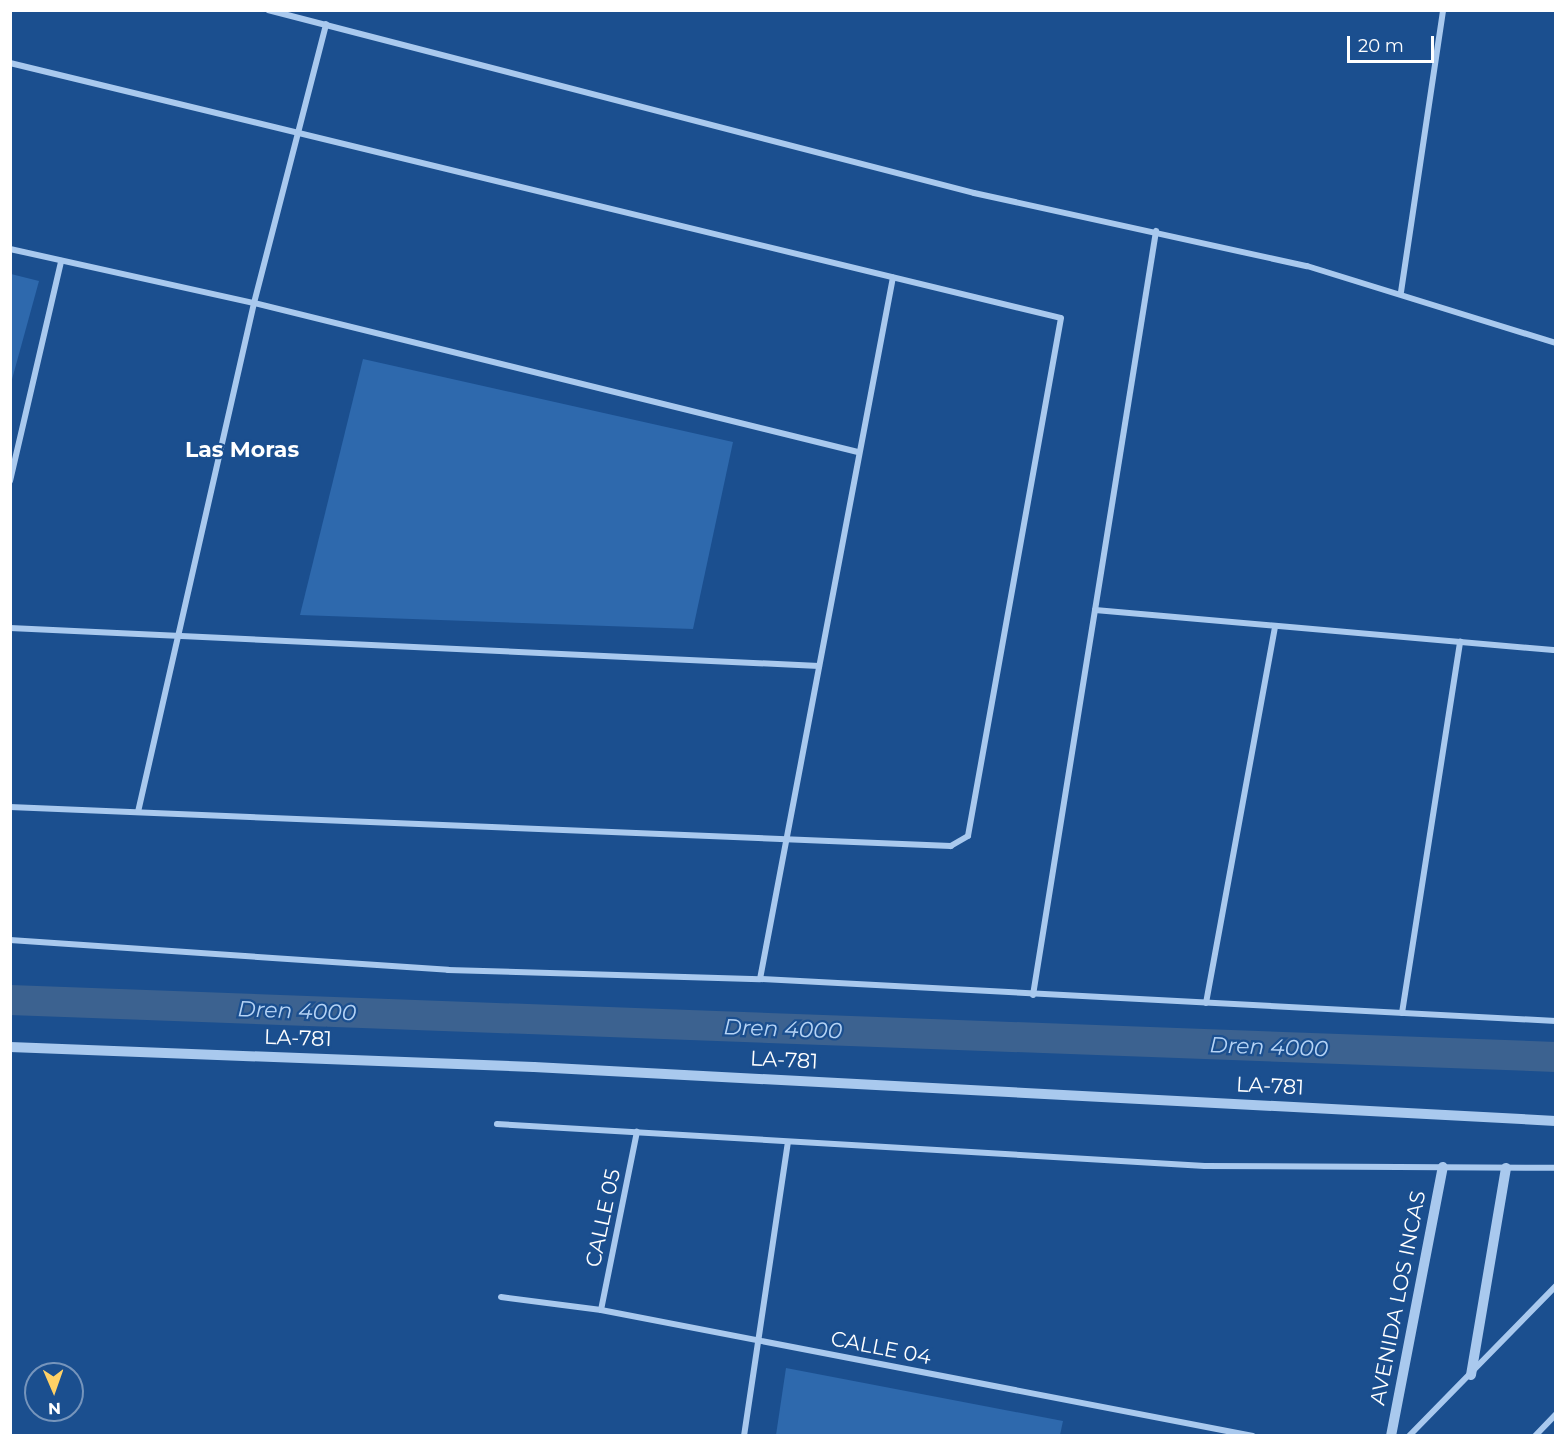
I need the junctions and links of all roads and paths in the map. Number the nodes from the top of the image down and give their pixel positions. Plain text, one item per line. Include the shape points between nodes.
1 (268, 10) edge
2 (1443, 10) edge
3 (326, 24) junction
4 (10, 63) edge
5 (295, 130) junction
6 (1156, 231) junction
7 (10, 249) edge
8 (61, 261) junction
9 (893, 277) junction
10 (1401, 292) junction
11 (254, 303) junction
12 (1556, 343) edge
13 (858, 452) junction
14 (10, 481) edge
15 (1095, 610) junction
16 (1275, 626) junction
17 (10, 628) edge
18 (180, 636) junction
19 (1460, 642) junction
20 (1556, 650) edge
21 (819, 666) junction
22 (10, 807) edge
23 (138, 812) junction
24 (785, 837) junction
25 (10, 940) edge
26 (760, 979) junction
27 (1033, 995) junction
28 (1206, 1003) junction
29 (1402, 1013) junction
30 (1556, 1021) edge
31 (10, 1047) edge
32 (1556, 1121) edge
33 (497, 1124) dead end
34 (637, 1132) junction
35 (788, 1142) junction
36 (1443, 1167) junction
37 (1506, 1168) junction
38 (1556, 1168) edge
39 (1556, 1286) edge
40 (501, 1297) dead end
41 (601, 1310) junction
42 (759, 1341) junction
43 (1471, 1375) junction
44 (1556, 1414) edge
45 (744, 1436) edge
46 (1253, 1436) edge
47 (1391, 1436) edge
48 (1409, 1436) edge
49 (1535, 1436) edge

1 - 3 street
2 - 10 street
3 - 5 street
3 - 6 street via 974,193
4 - 5 street
5 - 9 street
5 - 11 street
6 - 10 street
6 - 15 street
7 - 8 street
8 - 11 street
8 - 14 street
9 - 13 street
9 - 24 street via 1062,318 968,836 951,846
10 - 12 street
11 - 13 street
11 - 18 street
13 - 21 street
15 - 16 street
15 - 27 street
16 - 19 street
16 - 28 street
17 - 18 street
18 - 21 street
18 - 23 street
19 - 20 street
19 - 29 street
21 - 24 street
22 - 23 street
23 - 24 street
24 - 26 street
25 - 26 street via 448,970
26 - 27 street
27 - 28 street
28 - 29 street
29 - 30 street
31 - 32 street, LA-781 / LA-781 via 534,1067
33 - 34 street
34 - 35 street
34 - 41 street, CALLE 05
35 - 36 street via 1205,1166
35 - 42 street
36 - 37 street
36 - 47 street, AVENIDA LOS INCAS
37 - 38 street
37 - 43 street
39 - 43 street
40 - 41 street, CALLE 04
41 - 42 street, CALLE 04
42 - 45 street
42 - 46 street, CALLE 04
43 - 48 street
44 - 49 street

